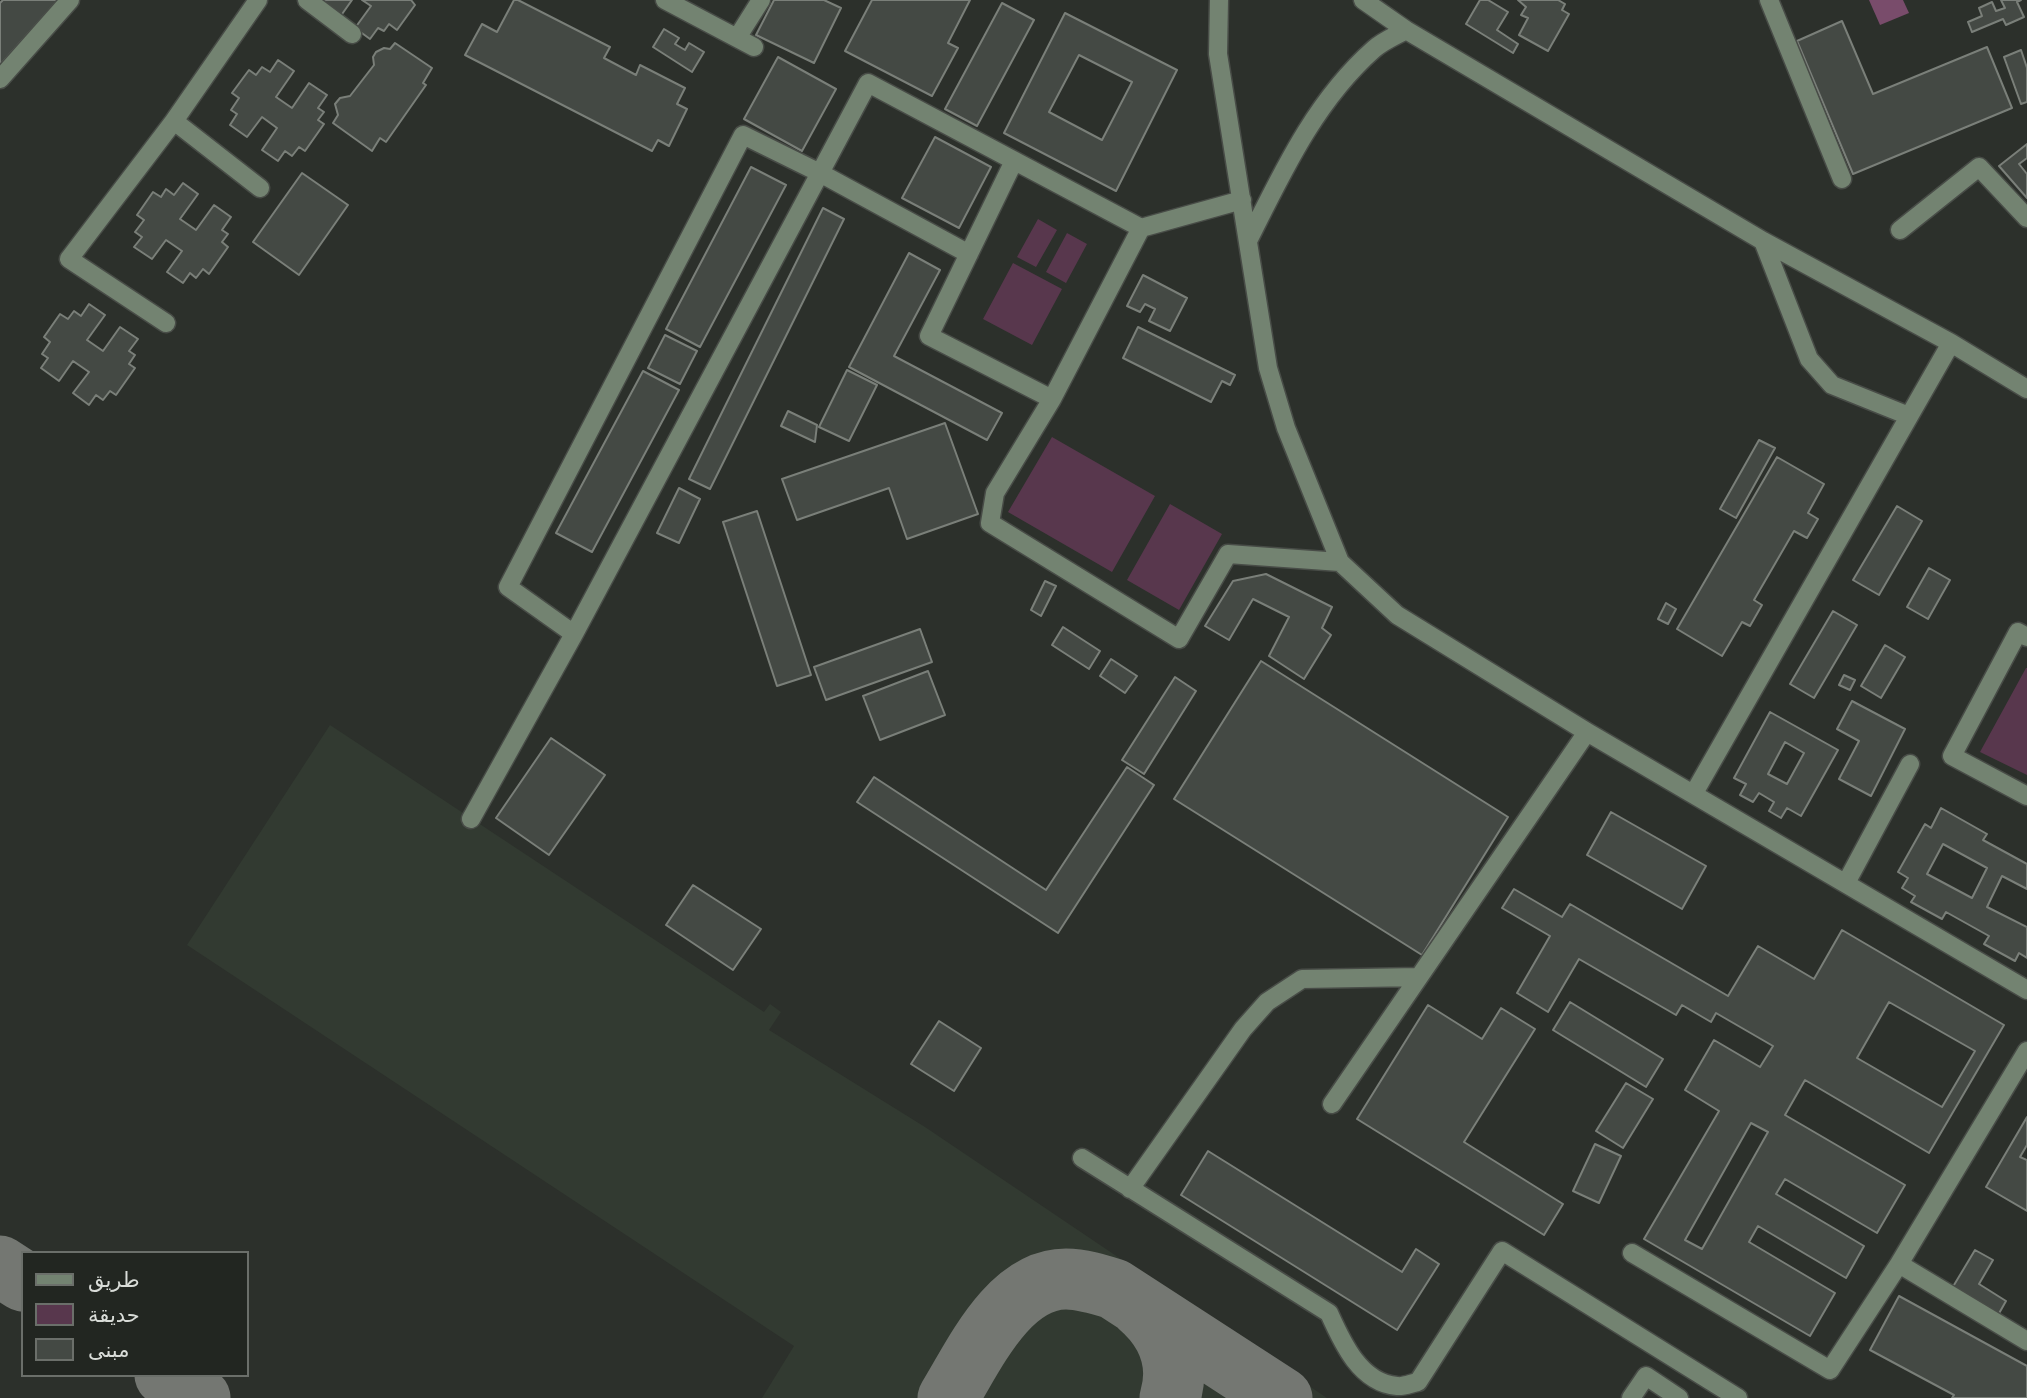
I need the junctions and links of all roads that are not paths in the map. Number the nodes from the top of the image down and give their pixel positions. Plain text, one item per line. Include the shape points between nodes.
1 (70, 0) edge
2 (258, 0) edge
3 (307, 0) edge
4 (665, 0) edge
5 (761, 0) edge
6 (1219, 0) edge
7 (1363, 0) edge
8 (1769, 0) edge
9 (1406, 30) junction
10 (352, 34) dead end
11 (737, 38) junction
12 (754, 47) dead end
13 (0, 79) edge
14 (174, 121) junction
15 (1014, 161) junction
16 (820, 173) junction
17 (1842, 179) dead end
18 (260, 188) dead end
19 (1242, 200) junction
20 (2027, 218) edge
21 (1142, 228) junction
22 (1899, 230) dead end
23 (1763, 241) junction
24 (1248, 242) junction
25 (968, 254) junction
26 (166, 323) dead end
27 (1951, 343) junction
28 (2027, 389) edge
29 (1052, 399) junction
30 (1909, 416) junction
31 (1340, 562) junction
32 (574, 634) junction
33 (2027, 637) edge
34 (1587, 732) junction
35 (1910, 764) dead end
36 (1694, 793) junction
37 (2027, 796) edge
38 (471, 819) dead end
39 (1846, 883) junction
40 (1419, 977) junction
41 (2027, 990) edge
42 (2027, 1051) edge
43 (1332, 1104) dead end
44 (1082, 1158) dead end
45 (1130, 1189) junction
46 (1632, 1253) dead end
47 (1899, 1264) junction
48 (2027, 1341) edge
49 (1631, 1398) edge
50 (1679, 1398) edge
51 (1738, 1398) edge

1 - 13 street
2 - 14 street
3 - 10 street
4 - 11 street
5 - 11 street
6 - 19 street via 1218,54
7 - 9 street
8 - 17 street
9 - 23 street
9 - 24 street via 1375,48 1336,88 1293,150
11 - 12 street
14 - 18 street
14 - 26 street via 69,259
15 - 16 street via 868,83
15 - 21 street
15 - 25 street
16 - 25 street
16 - 32 street
16 - 32 street via 743,135 508,587
19 - 21 street
19 - 24 street
20 - 22 street via 1979,167
21 - 29 street
23 - 27 street
23 - 30 street via 1808,359 1832,385
24 - 31 street via 1268,368 1286,428
25 - 29 street via 929,336
27 - 28 street
27 - 30 street
29 - 31 street via 995,493 990,523 1179,639 1228,554
30 - 36 street
31 - 34 street via 1397,615
32 - 38 street
33 - 37 street via 2018,632 1952,756
34 - 36 street
34 - 40 street
35 - 39 street
36 - 39 street
39 - 41 street
40 - 43 street
40 - 45 street via 1303,979 1267,1002
42 - 47 street
44 - 45 street
45 - 51 street via 1329,1313 1341,1340 1366,1375 1397,1386 1419,1382 1502,1251
46 - 47 street via 1830,1370
47 - 48 street
49 - 50 street via 1646,1376

